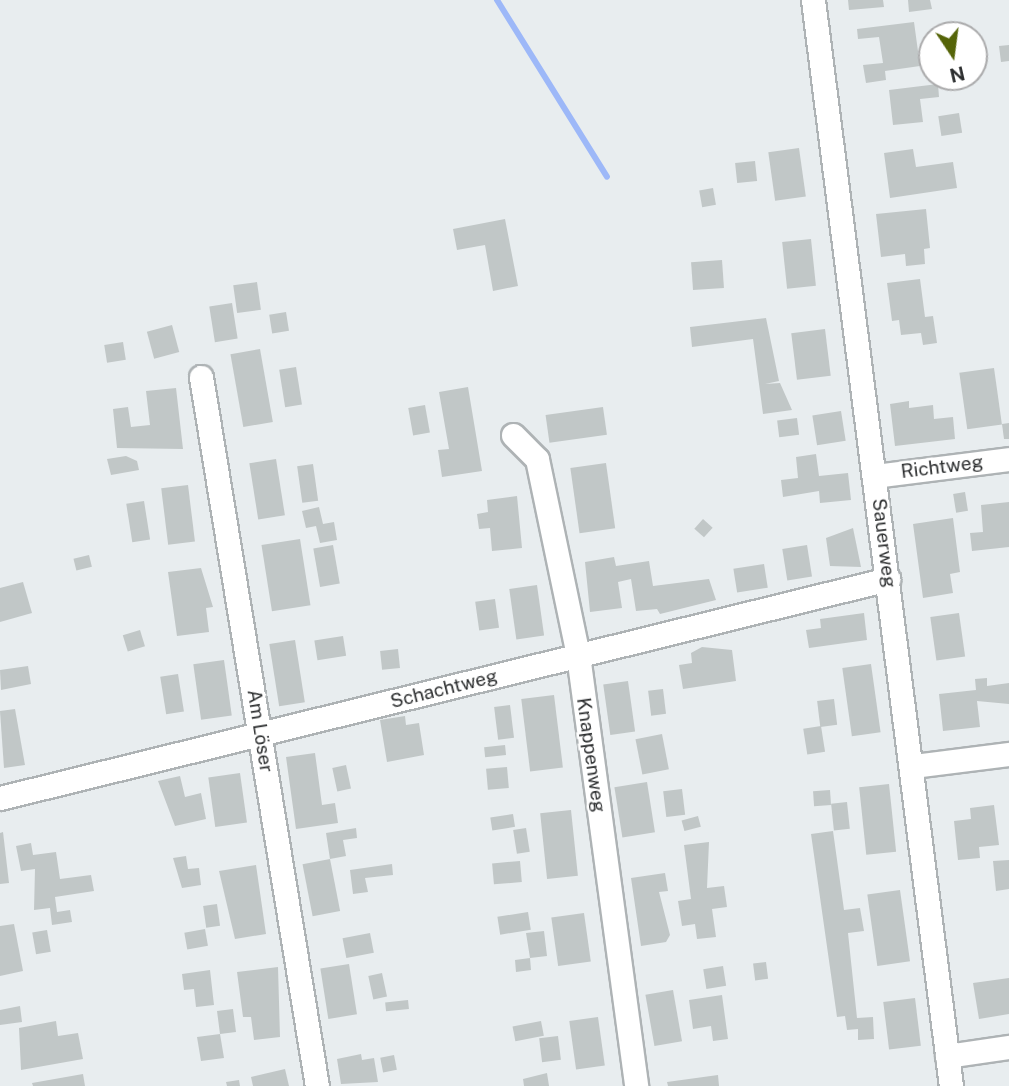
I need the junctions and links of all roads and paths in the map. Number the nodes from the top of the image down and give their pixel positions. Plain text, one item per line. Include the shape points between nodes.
1 (813, 0) edge
2 (201, 377) dead end
3 (513, 435) dead end
4 (1009, 458) edge
5 (875, 476) junction
6 (888, 579) junction
7 (578, 655) junction
8 (261, 736) junction
9 (1009, 754) edge
10 (914, 766) junction
11 (0, 798) edge
12 (1009, 1047) edge
13 (947, 1056) junction
14 (317, 1086) edge
15 (636, 1086) edge
16 (951, 1086) edge

1 - 5 street, Sauerweg
2 - 8 street, Am Löser
3 - 7 street, Knappenweg via 537,459
4 - 5 street, Richtweg
5 - 6 street, Sauerweg
6 - 7 street, Schachtweg
6 - 10 street, Sauerweg
7 - 8 street, Schachtweg
7 - 15 street, Knappenweg
8 - 11 street, Schachtweg
8 - 14 street, Am Löser
9 - 10 street
10 - 13 street, Sauerweg
12 - 13 street
13 - 16 street, Sauerweg

